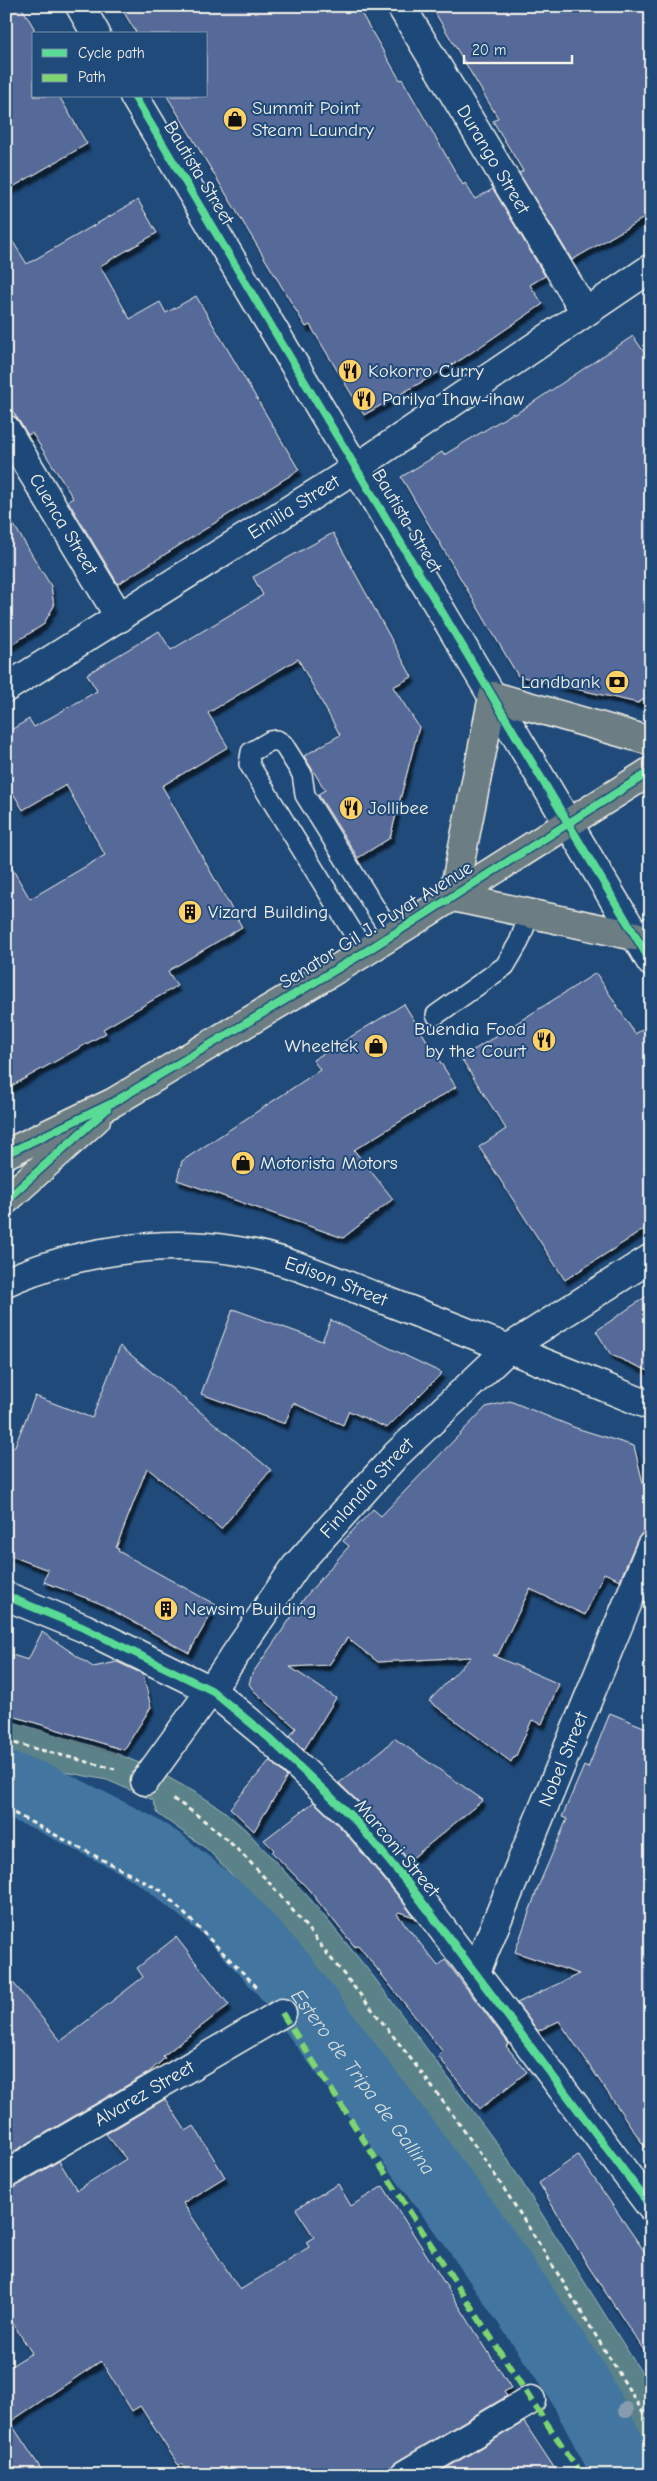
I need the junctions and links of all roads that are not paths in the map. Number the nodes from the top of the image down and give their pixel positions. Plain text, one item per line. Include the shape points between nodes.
1 (80, 6) edge
2 (401, 6) edge
3 (95, 32) edge
4 (135, 98) edge
5 (651, 268) edge
6 (585, 312) junction
7 (6, 429) edge
8 (356, 468) junction
9 (120, 618) junction
10 (6, 688) edge
11 (493, 696) junction
12 (651, 740) edge
13 (651, 771) edge
14 (569, 823) junction
15 (453, 898) junction
16 (529, 915) junction
17 (643, 931) edge
18 (392, 935) junction
19 (365, 952) junction
20 (651, 962) edge
21 (436, 1015) dead end
22 (114, 1102) junction
23 (6, 1154) edge
24 (6, 1200) edge
25 (651, 1258) edge
26 (6, 1282) edge
27 (509, 1348) junction
28 (651, 1406) edge
29 (651, 1546) edge
30 (6, 1596) edge
31 (211, 1690) junction
32 (145, 1780) dead end
33 (476, 1972) junction
34 (282, 2013) road end
35 (6, 2174) edge
36 (651, 2207) edge
37 (531, 2400) dead end
38 (404, 2475) edge

1 - 3 street
2 - 6 street, Durango Street
4 - 8 street, Bautista Street
5 - 6 street, Emilia Street
6 - 8 street, Emilia Street
7 - 9 street, Cuenca Street
8 - 9 street, Emilia Street
8 - 11 street, Bautista Street
9 - 10 street, Emilia Street
11 - 12 main road
11 - 14 street, Bautista Street
11 - 15 main road
13 - 14 main road, Senator Gil J. Puyat Avenue
14 - 15 main road, Senator Gil J. Puyat Avenue
14 - 17 street, Bautista Street
15 - 16 main road
15 - 18 main road, Senator Gil J. Puyat Avenue
16 - 17 main road
16 - 21 lane via 505,966
17 - 20 street, Bautista Street
18 - 19 main road, Senator Gil J. Puyat Avenue
18 - 19 lane via 305,795 302,774 283,744 277,740 270,741 251,752 249,764
19 - 22 main road, Senator Gil J. Puyat Avenue
22 - 23 main road, Senator Gil J. Puyat Avenue
22 - 24 main road, Senator Gil J. Puyat Avenue
25 - 27 street, Finlandia Street
26 - 27 street, Edison Street via 101,1252 160,1246 233,1250 298,1267
27 - 28 street, Edison Street
27 - 31 street, Finlandia Street via 396,1455 296,1566
29 - 33 street, Nobel Street
30 - 31 street, Marconi Street via 84,1628
31 - 32 street, Finlandia Street
31 - 33 street, Marconi Street via 270,1738 355,1820
33 - 36 street, Marconi Street
34 - 35 street, Alvarez Street
37 - 38 street

